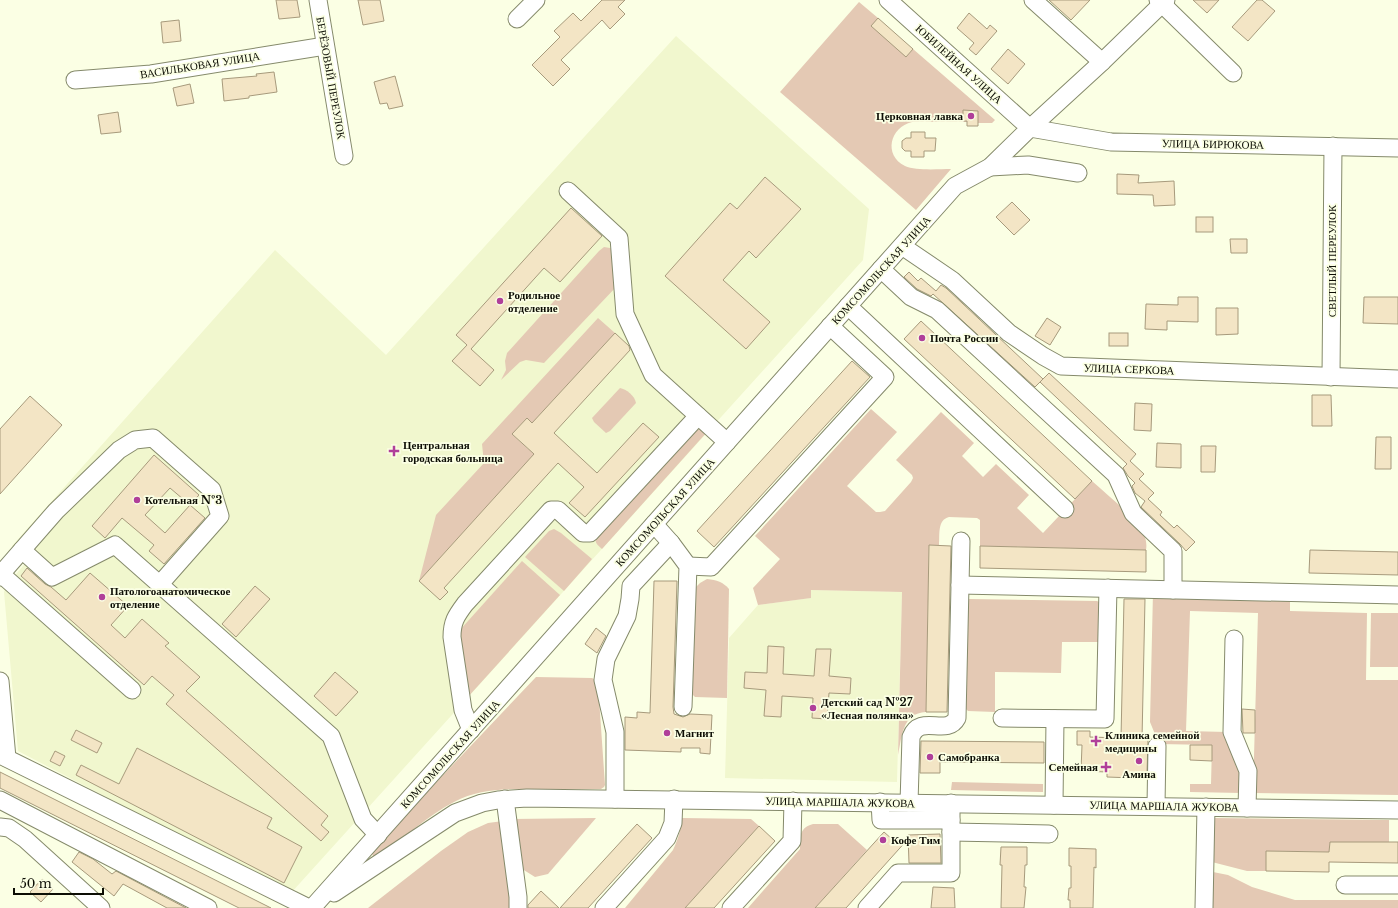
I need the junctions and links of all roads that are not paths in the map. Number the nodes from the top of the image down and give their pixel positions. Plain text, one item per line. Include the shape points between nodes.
1 (318, 0) edge
2 (536, 0) edge
3 (888, 0) edge
4 (1033, 0) edge
5 (1162, 1) edge
6 (517, 19) dead end
7 (325, 46) junction
8 (1102, 62) junction
9 (1233, 73) dead end
10 (74, 80) dead end
11 (1030, 128) junction
12 (1333, 146) junction
13 (1398, 148) edge
14 (344, 156) dead end
15 (990, 167) junction
16 (1078, 173) dead end
17 (568, 191) dead end
18 (902, 246) junction
19 (881, 269) junction
20 (848, 306) junction
21 (830, 326) junction
22 (1331, 377) junction
23 (1398, 379) edge
24 (698, 416) junction
25 (727, 442) junction
26 (1065, 509) dead end
27 (654, 524) junction
28 (961, 541) dead end
29 (672, 543) junction
30 (22, 550) junction
31 (688, 566) junction
32 (0, 575) edge
33 (160, 584) junction
34 (960, 585) junction
35 (1108, 588) junction
36 (1172, 590) junction
37 (1398, 595) edge
38 (1234, 639) dead end
39 (0, 681) edge
40 (132, 690) dead end
41 (683, 707) dead end
42 (1002, 718) dead end
43 (1055, 719) junction
44 (471, 730) junction
45 (1157, 746) dead end
46 (4, 757) edge
47 (505, 799) junction
48 (615, 799) junction
49 (674, 799) junction
50 (0, 800) edge
51 (793, 801) junction
52 (880, 802) junction
53 (909, 803) junction
54 (951, 803) junction
55 (1054, 805) junction
56 (1156, 806) junction
57 (1206, 807) junction
58 (1247, 808) junction
59 (0, 810) edge
60 (1398, 810) edge
61 (48, 825) junction
62 (951, 826) junction
63 (4, 828) edge
64 (1050, 834) dead end
65 (378, 835) junction
66 (1345, 885) dead end
67 (1398, 885) edge
68 (101, 908) edge
69 (208, 908) edge
70 (311, 908) edge
71 (518, 908) edge
72 (604, 908) edge
73 (731, 908) edge
74 (867, 908) edge
75 (1204, 908) edge

1 - 7 street, БЕРЁЗОВЫЙ ПЕРЕУЛОК
2 - 6 street
3 - 11 street, ЮБИЛЕЙНАЯ УЛИЦА
4 - 8 street
5 - 8 street, КОМСОМОЛЬСКАЯ УЛИЦА
5 - 9 street
7 - 10 street, ВАСИЛЬКОВАЯ УЛИЦА via 151,74
7 - 14 street, БЕРЁЗОВЫЙ ПЕРЕУЛОК
8 - 11 street, КОМСОМОЛЬСКАЯ УЛИЦА
11 - 12 street, УЛИЦА БИРЮКОВА via 1111,142
11 - 15 street, КОМСОМОЛЬСКАЯ УЛИЦА
12 - 13 street, УЛИЦА БИРЮКОВА
12 - 22 street, СВЕТЛЫЙ ПЕРЕУЛОК
15 - 16 street via 1028,165
15 - 18 street, КОМСОМОЛЬСКАЯ УЛИЦА via 955,186
17 - 24 street via 619,238 625,314 653,375
18 - 19 street, КОМСОМОЛЬСКАЯ УЛИЦА
18 - 22 street, УЛИЦА СЕРКОВА via 952,280 1009,333 1060,366
19 - 20 street, КОМСОМОЛЬСКАЯ УЛИЦА
19 - 36 street via 911,297 937,310 1116,475 1133,513 1173,551
20 - 21 street, КОМСОМОЛЬСКАЯ УЛИЦА
20 - 26 street
21 - 25 street, КОМСОМОЛЬСКАЯ УЛИЦА
21 - 31 street via 885,377 711,567
22 - 23 street, УЛИЦА СЕРКОВА
24 - 25 street
24 - 44 street via 590,533 583,533 558,510 551,510 454,619 452,637 463,710
25 - 27 street, КОМСОМОЛЬСКАЯ УЛИЦА
27 - 29 street
27 - 44 street, КОМСОМОЛЬСКАЯ УЛИЦА
28 - 34 street
29 - 31 street
29 - 48 street via 632,586 627,616 606,659 603,680 615,732
30 - 32 street
30 - 33 street via 52,577 115,545
30 - 33 street via 56,511 119,450 135,440 153,438 212,490 220,516
31 - 41 street
32 - 40 street
33 - 65 street via 331,736 363,819
34 - 35 street
34 - 53 street via 957,718 948,726 922,725 913,731
35 - 36 street
35 - 43 street via 1105,719
36 - 37 street
38 - 58 street via 1232,732 1248,771
39 - 46 street
42 - 43 street
43 - 55 street
44 - 65 street, КОМСОМОЛЬСКАЯ УЛИЦА
45 - 56 street
46 - 70 street
47 - 48 street, УЛИЦА МАРШАЛА ЖУКОВА
47 - 70 street, УЛИЦА МАРШАЛА ЖУКОВА via 482,803 455,813
47 - 71 street
48 - 49 street, УЛИЦА МАРШАЛА ЖУКОВА
49 - 51 street, УЛИЦА МАРШАЛА ЖУКОВА
49 - 72 street via 673,823 668,838
50 - 61 street
51 - 52 street, УЛИЦА МАРШАЛА ЖУКОВА
51 - 73 street via 792,841
52 - 53 street, УЛИЦА МАРШАЛА ЖУКОВА
52 - 62 street via 881,820
53 - 54 street, УЛИЦА МАРШАЛА ЖУКОВА
54 - 55 street, УЛИЦА МАРШАЛА ЖУКОВА
54 - 62 street
55 - 56 street, УЛИЦА МАРШАЛА ЖУКОВА
56 - 57 street, УЛИЦА МАРШАЛА ЖУКОВА
57 - 58 street, УЛИЦА МАРШАЛА ЖУКОВА
57 - 75 street
58 - 60 street, УЛИЦА МАРШАЛА ЖУКОВА
59 - 63 street
61 - 63 street via 26,822
61 - 69 street
62 - 64 street
62 - 74 street via 951,872 898,873
63 - 68 street via 25,840
65 - 70 street, КОМСОМОЛЬСКАЯ УЛИЦА
66 - 67 street

